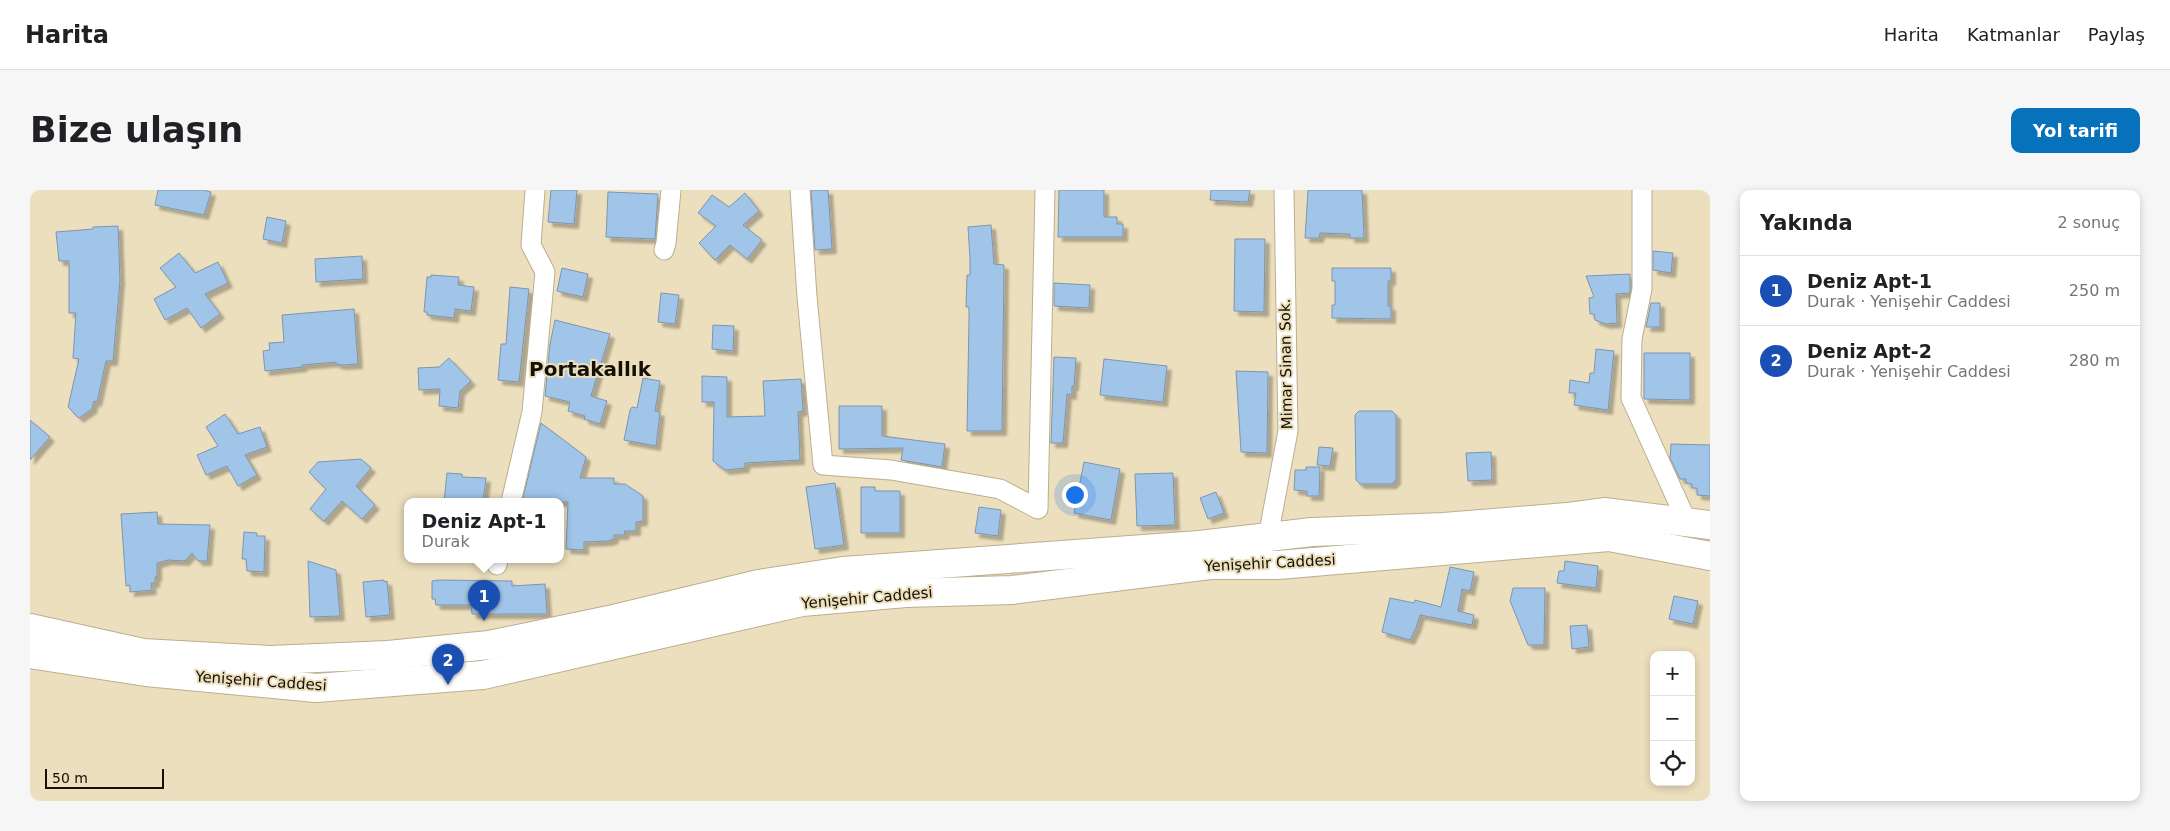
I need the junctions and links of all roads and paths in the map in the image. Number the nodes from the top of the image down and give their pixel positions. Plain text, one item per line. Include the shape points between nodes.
1 (535, 190) edge
2 (671, 190) edge
3 (800, 190) edge
4 (1045, 190) edge
5 (1284, 190) edge
6 (1642, 190) edge
7 (664, 250) dead end
8 (512, 498) edge
9 (1698, 524) edge
10 (1268, 537) junction
11 (1710, 556) edge
12 (30, 628) edge
13 (30, 654) edge

1 - 8 street via 531,245 545,272 532,412
2 - 7 street
3 - 4 street via 824,465 891,470 1000,489 1038,510
5 - 10 street, Mimar Sinan Sok. via 1288,431
6 - 9 street via 1642,289 1632,339 1631,398
9 - 10 main road, Yenişehir Caddesi via 1604,512 1567,518
10 - 12 main road, Yenişehir Caddesi via 1200,546 843,571 758,584 489,645 388,655 270,660 143,653
11 - 13 main road, Yenişehir Caddesi via 1609,537 1278,565 1210,565 1012,590 906,593 802,602 483,675 316,688 146,672

